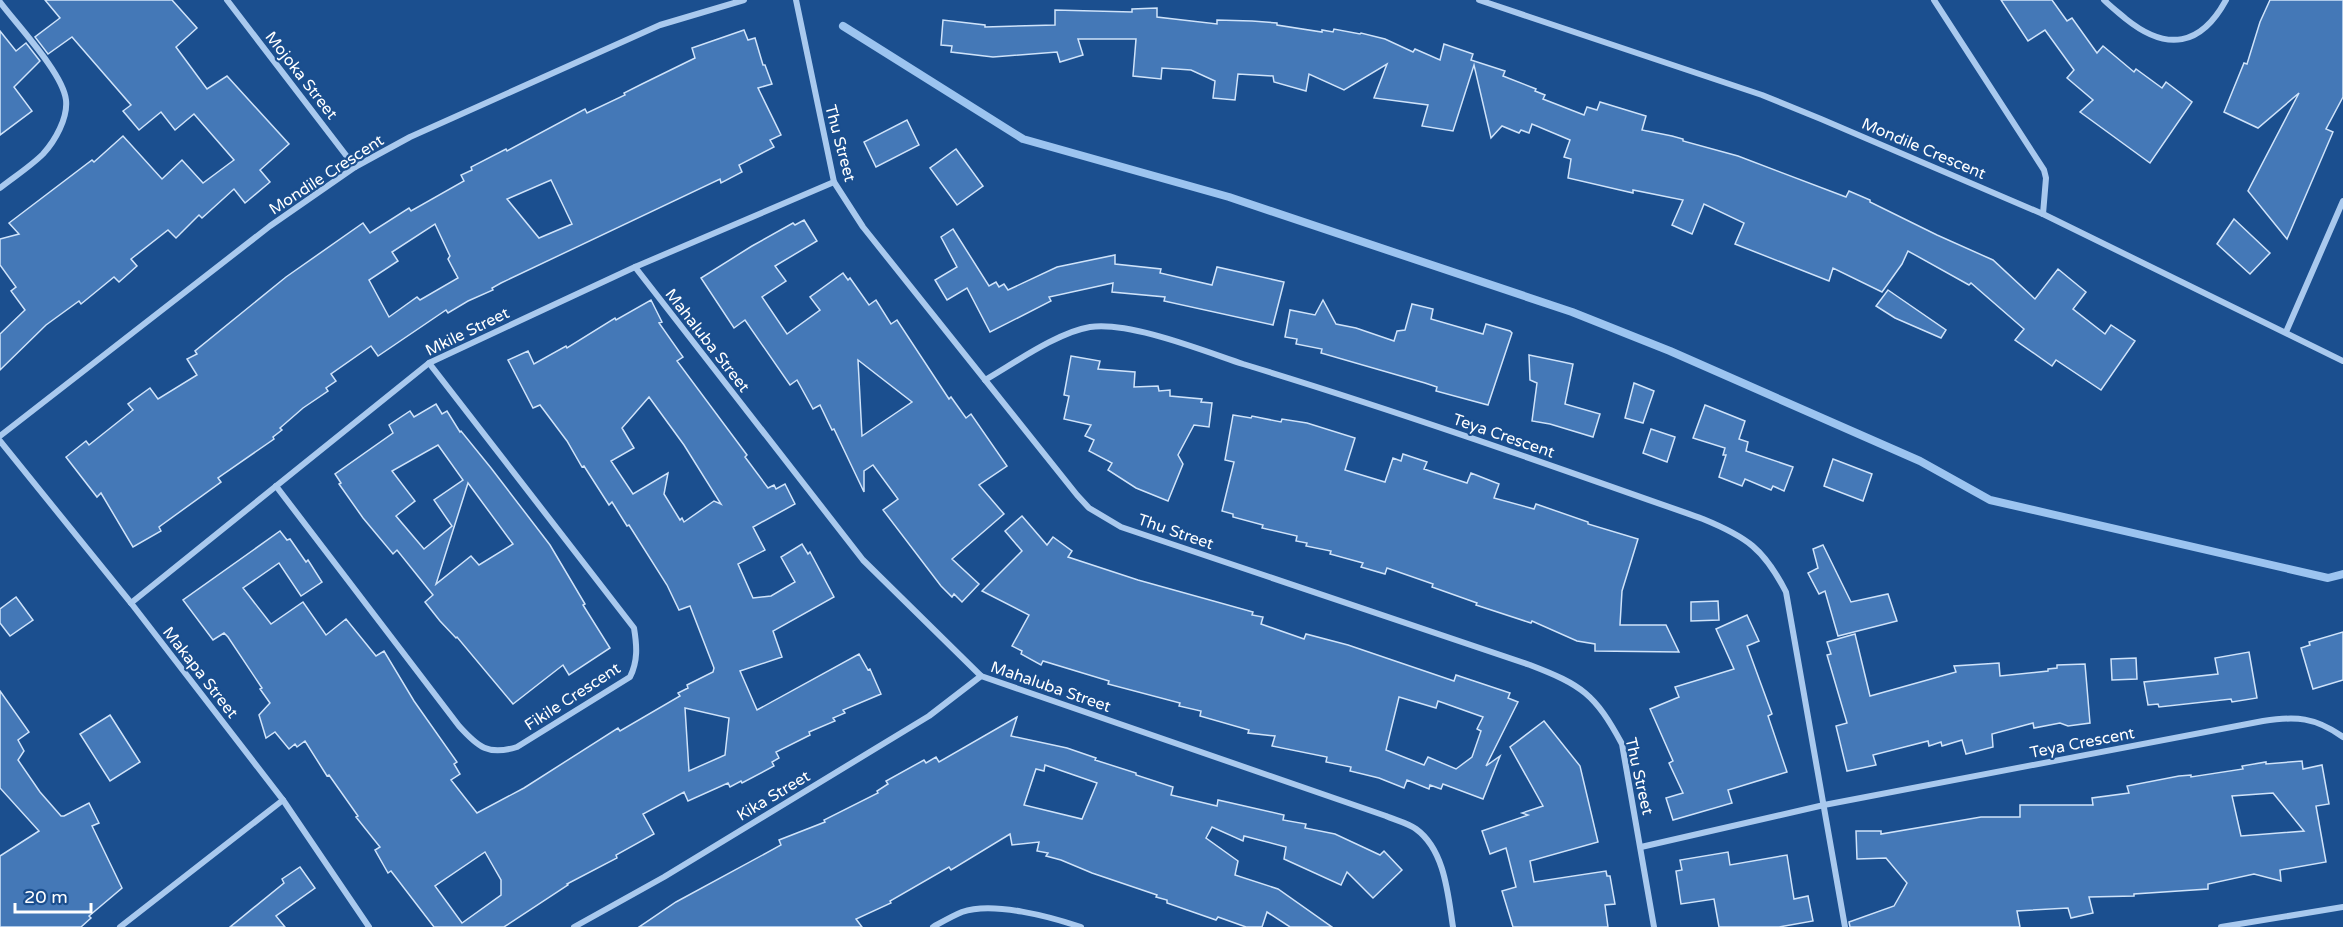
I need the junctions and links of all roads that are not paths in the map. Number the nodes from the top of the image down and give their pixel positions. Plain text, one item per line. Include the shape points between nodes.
1 (227, 0) edge
2 (744, 0) edge
3 (796, 0) edge
4 (1479, 0) edge
5 (1934, 0) edge
6 (2104, 0) edge
7 (2226, 0) edge
8 (0, 2) edge
9 (355, 167) junction
10 (834, 182) junction
11 (0, 188) edge
12 (2343, 201) edge
13 (2043, 214) junction
14 (634, 267) junction
15 (2286, 332) junction
16 (2343, 361) edge
17 (429, 363) junction
18 (985, 380) junction
19 (0, 436) edge
20 (0, 441) edge
21 (276, 486) junction
22 (131, 603) junction
23 (981, 676) junction
24 (2343, 737) edge
25 (284, 800) junction
26 (1824, 805) junction
27 (1641, 847) junction
28 (2343, 907) edge
29 (120, 927) edge
30 (369, 927) edge
31 (574, 927) edge
32 (933, 927) edge
33 (1081, 927) edge
34 (1453, 927) edge
35 (1654, 927) edge
36 (1845, 927) edge
37 (2221, 927) edge

1 - 9 street, Mojoka Street
2 - 9 street, Mondile Crescent via 660,25 410,137
3 - 10 street, Thu Street
4 - 13 street, Mondile Crescent via 1762,95
5 - 13 street via 2044,170
6 - 7 street via 2147,34 2181,40 2205,29
8 - 11 street via 58,78 66,98 62,122 44,153
9 - 19 street, Mondile Crescent via 270,226
10 - 14 street, Mkile Street
10 - 18 street, Thu Street via 863,227
12 - 15 street
13 - 15 street, Mondile Crescent
14 - 17 street, Mkile Street
14 - 23 street, Mahaluba Street via 863,560
15 - 16 street, Mondile Crescent
17 - 21 street, Mkile Street
17 - 21 street, Fikile Crescent via 634,628 636,665 630,677 518,747 505,751 483,748 459,726
18 - 26 street, Teya Crescent via 1051,342 1089,327 1138,331 1365,401 1745,538 1774,568 1786,592
18 - 27 street, Thu Street via 1062,479 1089,508 1112,522 1530,665 1586,692 1611,722 1622,744
20 - 22 street, Makapa Street
21 - 22 street, Mkile Street
22 - 25 street, Makapa Street
23 - 31 street, Kika Street via 929,717
23 - 34 street, Mahaluba Street via 1416,829 1440,864
24 - 26 street, Teya Crescent via 2313,720 2263,721
25 - 29 street
25 - 30 street, Makapa Street
26 - 27 street, Teya Crescent
26 - 36 street, Teya Crescent
27 - 35 street, Thu Street
28 - 37 street
32 - 33 street via 964,911 980,910 1027,912

